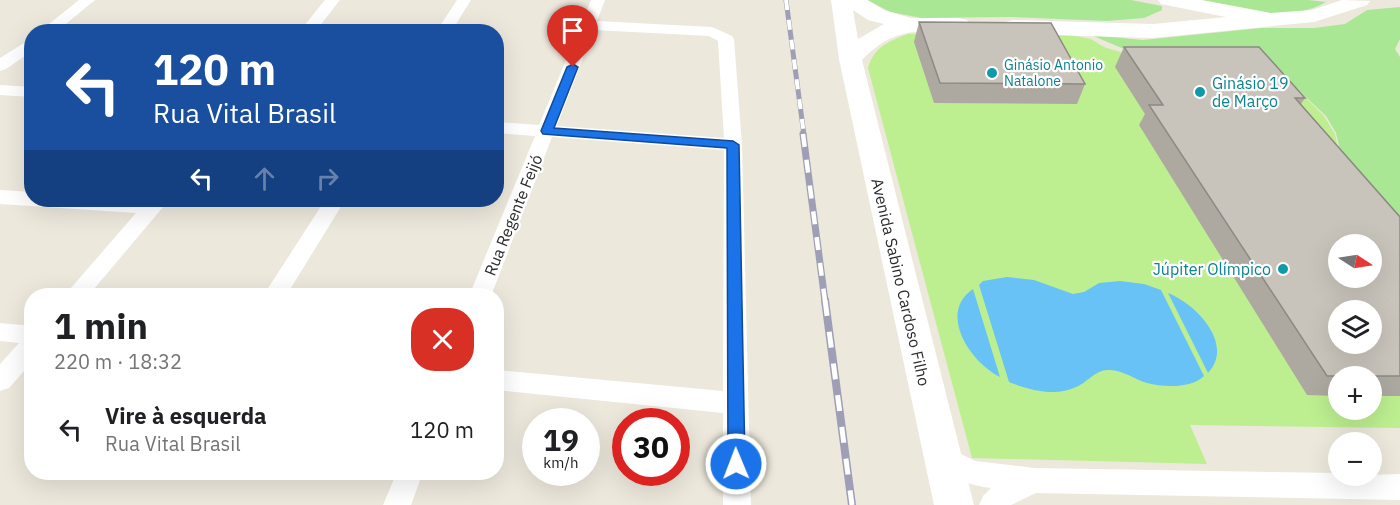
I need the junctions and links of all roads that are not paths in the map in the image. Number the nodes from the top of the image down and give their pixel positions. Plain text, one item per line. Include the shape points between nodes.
1 (88, 0) edge
2 (333, 0) edge
3 (464, 0) edge
4 (598, 0) edge
5 (841, 0) edge
6 (852, 0) edge
7 (1349, 0) edge
8 (1364, 0) edge
9 (1176, 1) edge
10 (1360, 1) edge
11 (1271, 19) junction
12 (56, 24) edge
13 (313, 24) edge
14 (448, 24) edge
15 (908, 24) junction
16 (590, 25) junction
17 (1099, 29) junction
18 (24, 49) edge
19 (850, 59) junction
20 (0, 66) edge
21 (0, 90) edge
22 (24, 92) edge
23 (504, 128) edge
24 (547, 131) junction
25 (733, 145) junction
26 (0, 197) edge
27 (24, 198) edge
28 (152, 207) edge
29 (331, 207) edge
30 (82, 288) edge
31 (279, 288) edge
32 (483, 288) edge
33 (0, 332) edge
34 (24, 334) edge
35 (24, 354) edge
36 (0, 381) edge
37 (504, 381) edge
38 (735, 403) junction
39 (941, 456) junction
40 (407, 480) edge
41 (1035, 480) junction
42 (1400, 487) edge
43 (397, 505) edge
44 (737, 505) edge
45 (954, 505) edge
46 (993, 505) edge
47 (1017, 505) edge

1 - 12 street
2 - 13 street
3 - 14 street
4 - 16 street, Rua Regente Feijó
5 - 19 main road, Avenida Sabino Cardoso Filho
6 - 15 main road via 876,15
7 - 10 main road
8 - 10 main road
9 - 11 main road
9 - 17 main road via 1160,18
10 - 11 main road via 1321,15
11 - 17 main road via 1152,31
15 - 17 main road
15 - 19 main road via 876,34
16 - 24 street, Rua Regente Feijó
16 - 25 street via 724,36
18 - 20 street
19 - 39 main road, Avenida Sabino Cardoso Filho
21 - 22 street
23 - 24 street
24 - 25 street
24 - 32 street, Rua Regente Feijó
25 - 38 street
26 - 27 street
28 - 30 street
29 - 31 street
33 - 34 street
35 - 36 street
37 - 38 street
38 - 44 street
39 - 41 street via 971,473
39 - 45 main road, Avenida Sabino Cardoso Filho
40 - 43 street
41 - 42 street
41 - 46 street via 1003,494
41 - 47 street

